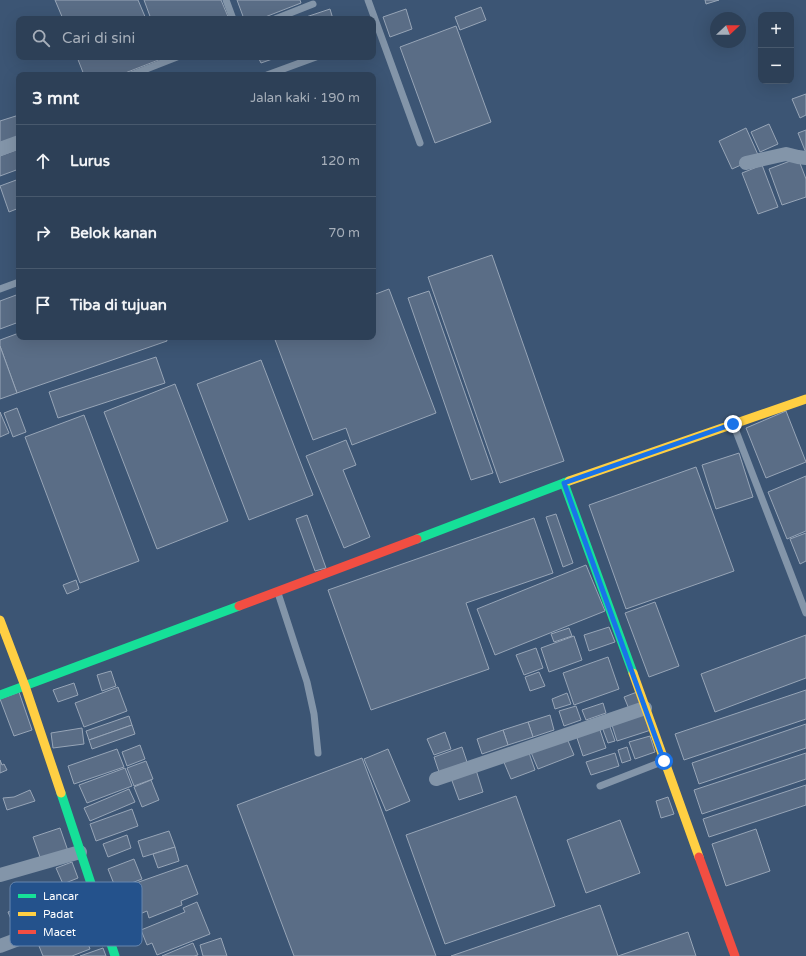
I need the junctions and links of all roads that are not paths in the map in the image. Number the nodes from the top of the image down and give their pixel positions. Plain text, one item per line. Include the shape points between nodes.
1 (226, 0) edge
2 (368, 0) edge
3 (313, 4) dead end
4 (232, 16) edge
5 (283, 16) edge
6 (374, 16) edge
7 (376, 23) edge
8 (380, 34) junction
9 (376, 35) edge
10 (170, 60) edge
11 (308, 60) edge
12 (139, 72) edge
13 (275, 72) edge
14 (16, 143) edge
15 (420, 144) dead end
16 (0, 149) edge
17 (806, 158) edge
18 (746, 163) dead end
19 (16, 283) edge
20 (0, 289) edge
21 (806, 398) edge
22 (733, 424) junction
23 (564, 483) junction
24 (277, 592) junction
25 (806, 613) edge
26 (0, 620) edge
27 (25, 686) junction
28 (0, 695) edge
29 (645, 708) junction
30 (318, 753) dead end
31 (664, 761) junction
32 (436, 778) dead end
33 (600, 786) dead end
34 (80, 852) junction
35 (0, 875) edge
36 (89, 882) edge
37 (10, 942) edge
38 (0, 946) edge
39 (111, 946) edge
40 (115, 956) edge
41 (735, 956) edge

1 - 4 lane
2 - 6 lane
3 - 5 lane
7 - 8 lane
8 - 9 lane
8 - 15 lane
10 - 12 lane
11 - 13 lane
14 - 16 street
17 - 18 street via 786,154
19 - 20 lane
21 - 22 street
22 - 23 street
22 - 25 lane
23 - 24 street
23 - 29 street
24 - 27 street
24 - 30 lane via 307,682 314,714
26 - 27 street
27 - 28 street
27 - 34 street
29 - 31 street
29 - 32 street
31 - 33 lane
31 - 41 street
34 - 35 street
34 - 36 street
37 - 38 street
39 - 40 street

